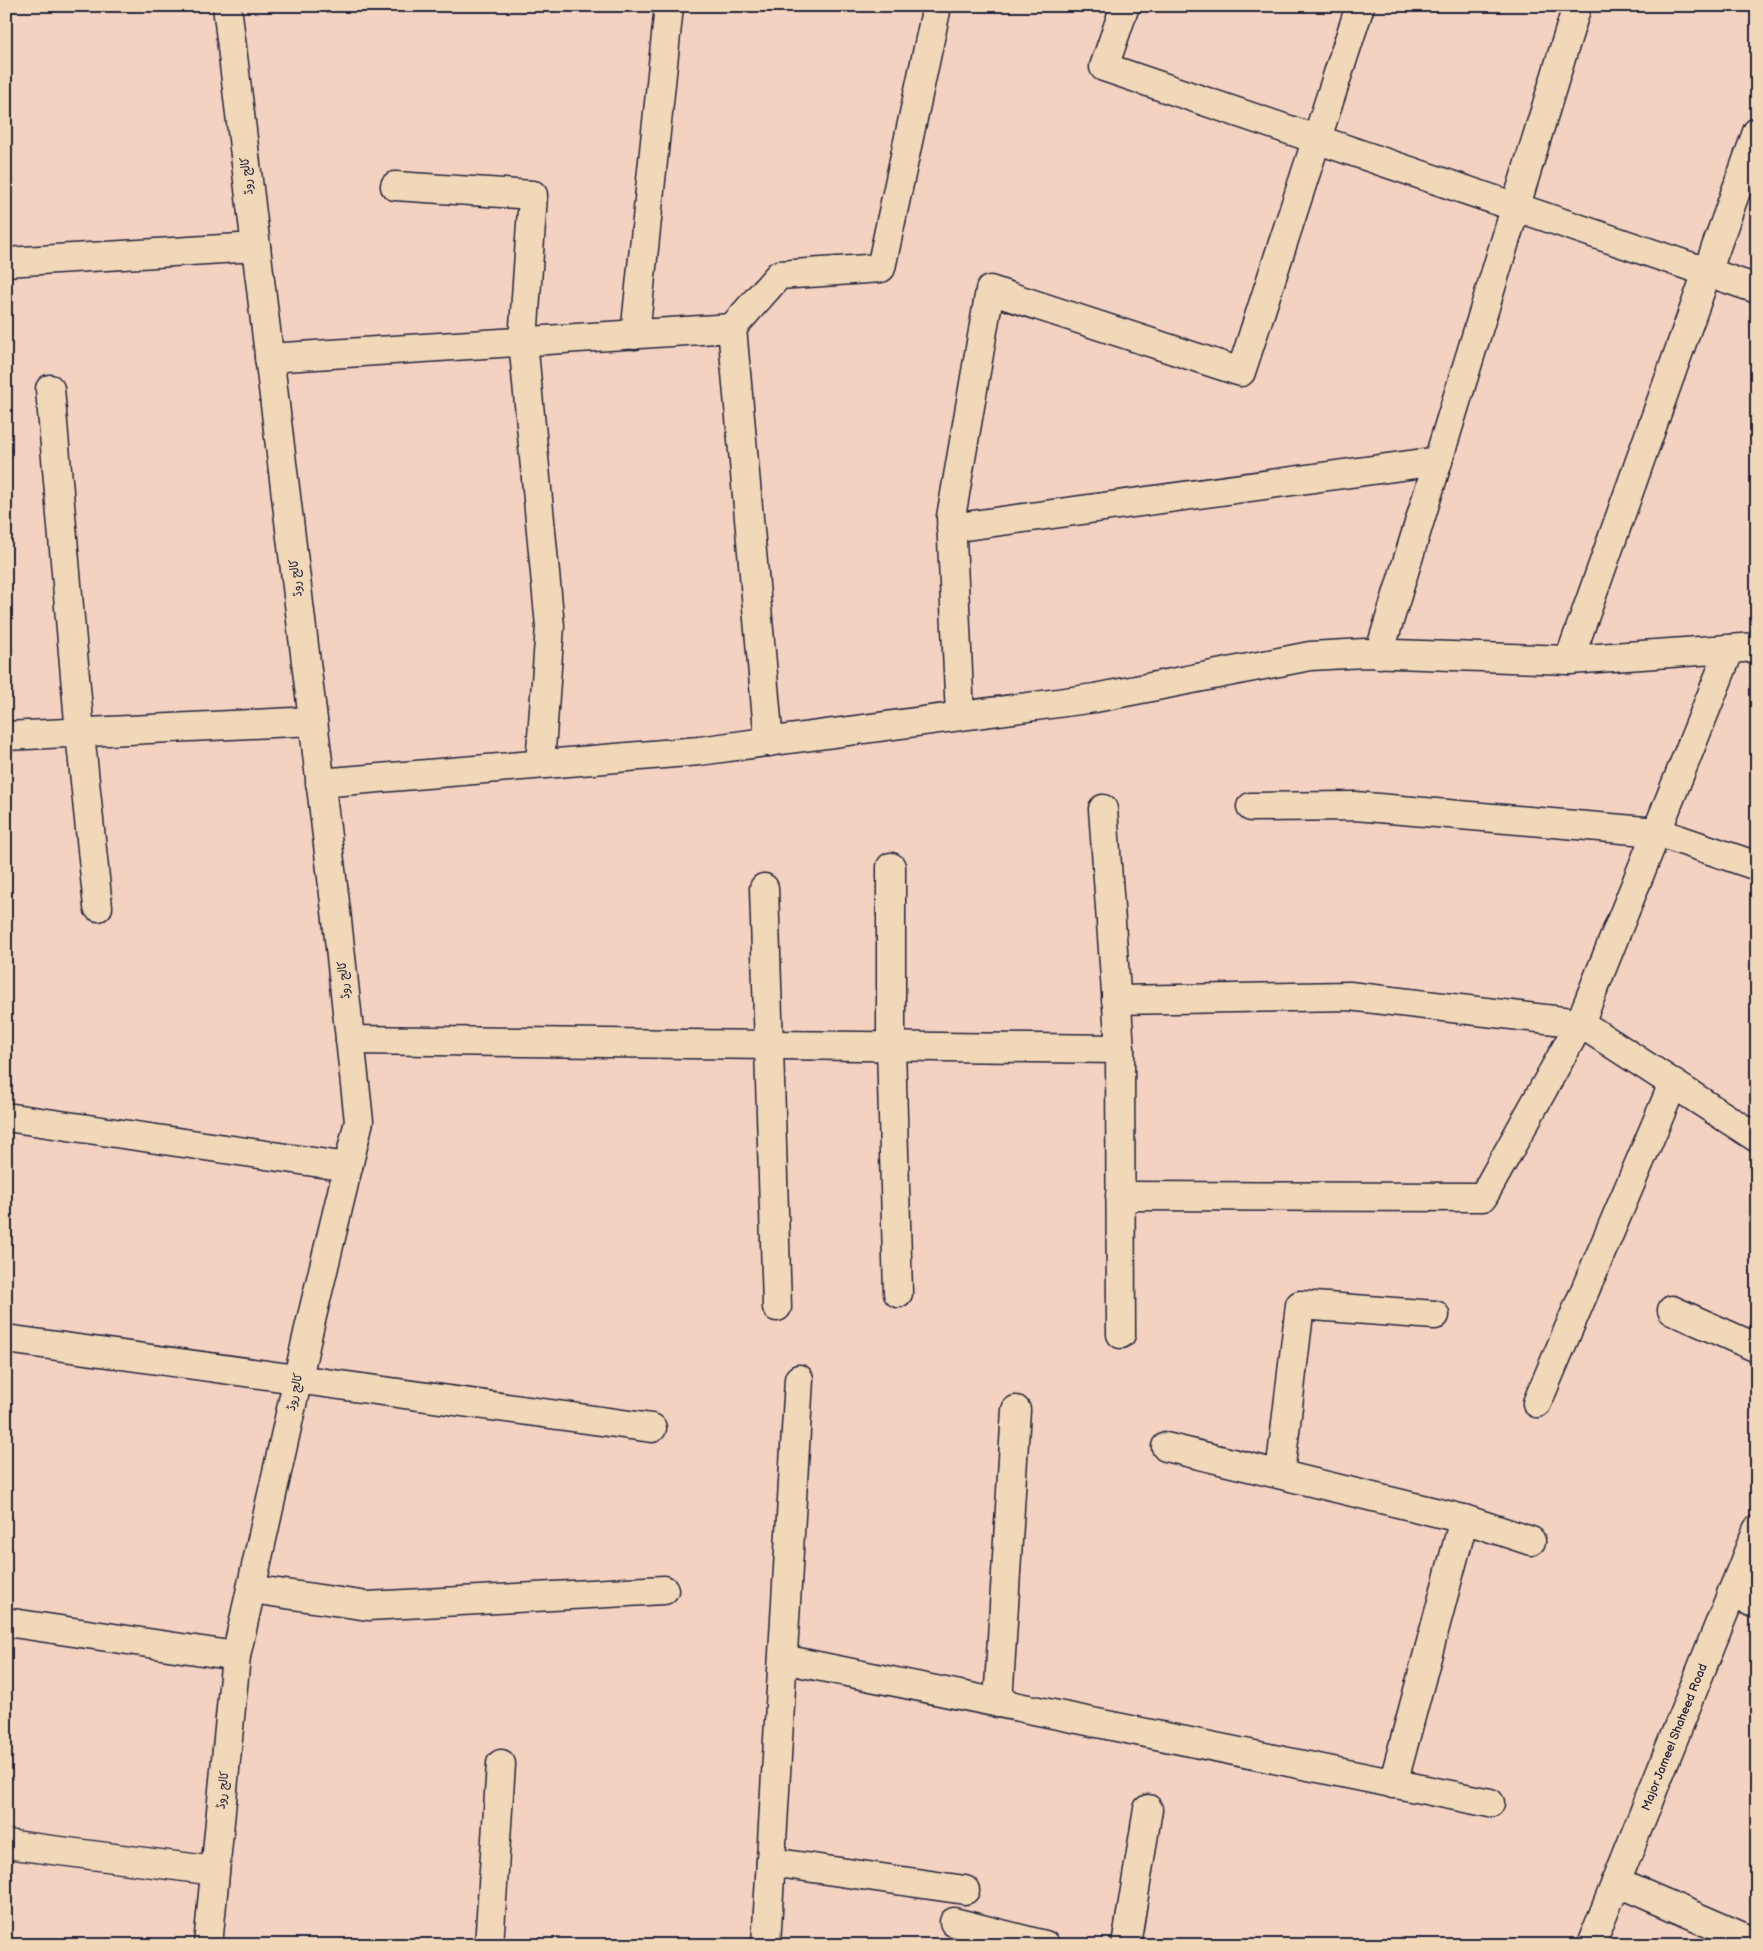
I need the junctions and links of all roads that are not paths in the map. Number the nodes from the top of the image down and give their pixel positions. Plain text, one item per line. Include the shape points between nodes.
1 (227, 6) edge
2 (669, 6) edge
3 (937, 6) edge
4 (1125, 6) edge
5 (1360, 6) edge
6 (1578, 6) edge
7 (1757, 132) edge
8 (1317, 139) junction
9 (395, 186) dead end
10 (1516, 207) junction
11 (256, 247) junction
12 (6, 262) edge
13 (1707, 272) junction
14 (1757, 288) edge
15 (732, 328) junction
16 (634, 335) junction
17 (523, 341) junction
18 (269, 358) junction
19 (50, 389) dead end
20 (1438, 461) junction
21 (951, 528) junction
22 (1744, 648) edge
23 (1379, 654) junction
24 (1569, 660) junction
25 (960, 716) junction
26 (314, 721) junction
27 (80, 732) junction
28 (6, 736) edge
29 (769, 742) junction
30 (540, 764) junction
31 (320, 783) junction
32 (1250, 807) dead end
33 (1103, 809) dead end
34 (1657, 832) junction
35 (1757, 866) edge
36 (891, 867) dead end
37 (764, 888) dead end
38 (98, 907) dead end
39 (1116, 1000) junction
40 (1580, 1023) junction
41 (350, 1040) junction
42 (768, 1046) junction
43 (891, 1047) junction
44 (1120, 1048) junction
45 (1674, 1084) junction
46 (6, 1117) edge
47 (1757, 1138) edge
48 (348, 1167) junction
49 (1120, 1196) junction
50 (898, 1293) dead end
51 (776, 1307) dead end
52 (1672, 1310) dead end
53 (1435, 1315) dead end
54 (1121, 1334) dead end
55 (6, 1339) edge
56 (1757, 1348) edge
57 (298, 1379) junction
58 (799, 1379) dead end
59 (1537, 1403) dead end
60 (1016, 1410) dead end
61 (652, 1428) dead end
62 (1166, 1447) dead end
63 (1280, 1474) junction
64 (1464, 1519) junction
65 (1757, 1530) edge
66 (1531, 1541) dead end
67 (251, 1590) junction
68 (664, 1590) dead end
69 (1731, 1594) junction
70 (1757, 1604) edge
71 (6, 1622) edge
72 (236, 1656) junction
73 (783, 1659) junction
74 (998, 1703) junction
75 (502, 1764) dead end
76 (1393, 1784) junction
77 (1490, 1803) dead end
78 (1148, 1809) dead end
79 (6, 1844) edge
80 (771, 1862) junction
81 (214, 1871) junction
82 (1616, 1882) junction
83 (965, 1890) dead end
84 (954, 1922) dead end
85 (1757, 1943) edge
86 (208, 1945) edge
87 (489, 1945) edge
88 (766, 1945) edge
89 (1045, 1945) edge
90 (1126, 1945) edge
91 (1591, 1945) edge

1 - 11 street, کالج روڈ
2 - 16 street
3 - 15 street via 881,268 779,275
4 - 8 street via 1104,67
5 - 8 street
6 - 10 street
7 - 13 street
8 - 10 street
8 - 21 street via 1241,372 990,290
9 - 17 street via 533,196
10 - 13 street
10 - 20 street
11 - 12 street
11 - 18 street, کالج روڈ
13 - 14 street
13 - 24 street
15 - 16 street
15 - 29 street
16 - 17 street
17 - 18 street
17 - 30 street via 550,626
18 - 26 street, کالج روڈ
19 - 27 street
20 - 21 street
20 - 23 street
21 - 25 street
22 - 24 street
22 - 34 street
23 - 24 street
23 - 25 street via 1310,656 1095,698
25 - 29 street
26 - 27 street
26 - 31 street, کالج روڈ
27 - 28 street
27 - 38 street
29 - 30 street
30 - 31 street
31 - 41 street, کالج روڈ
32 - 34 street via 1355,806
33 - 39 street
34 - 35 street
34 - 40 street
36 - 43 street
37 - 42 street
39 - 40 street via 1349,996
39 - 44 street
40 - 45 street
40 - 49 street via 1483,1197
41 - 42 street
41 - 48 street, کالج روڈ via 359,1122
42 - 43 street
42 - 51 street
43 - 44 street
43 - 50 street
44 - 49 street
45 - 47 street
45 - 59 street
46 - 48 street
48 - 57 street, کالج روڈ
49 - 54 street
52 - 56 street
53 - 63 street via 1300,1305
55 - 57 street
57 - 61 street
57 - 67 street, کالج روڈ
58 - 73 street
60 - 74 street
62 - 63 street
63 - 64 street
64 - 66 street
64 - 76 street
65 - 69 street, Major Jameel Shaheed Road
67 - 68 street via 368,1606
67 - 72 street, کالج روڈ
69 - 70 street
69 - 82 street, Major Jameel Shaheed Road
71 - 72 street
72 - 81 street, کالج روڈ
73 - 74 street
73 - 80 street
74 - 76 street
75 - 87 street
76 - 77 street
78 - 90 street
79 - 81 street
80 - 83 street
80 - 88 street
81 - 86 street, کالج روڈ
82 - 85 street
82 - 91 street, Major Jameel Shaheed Road
84 - 89 street

